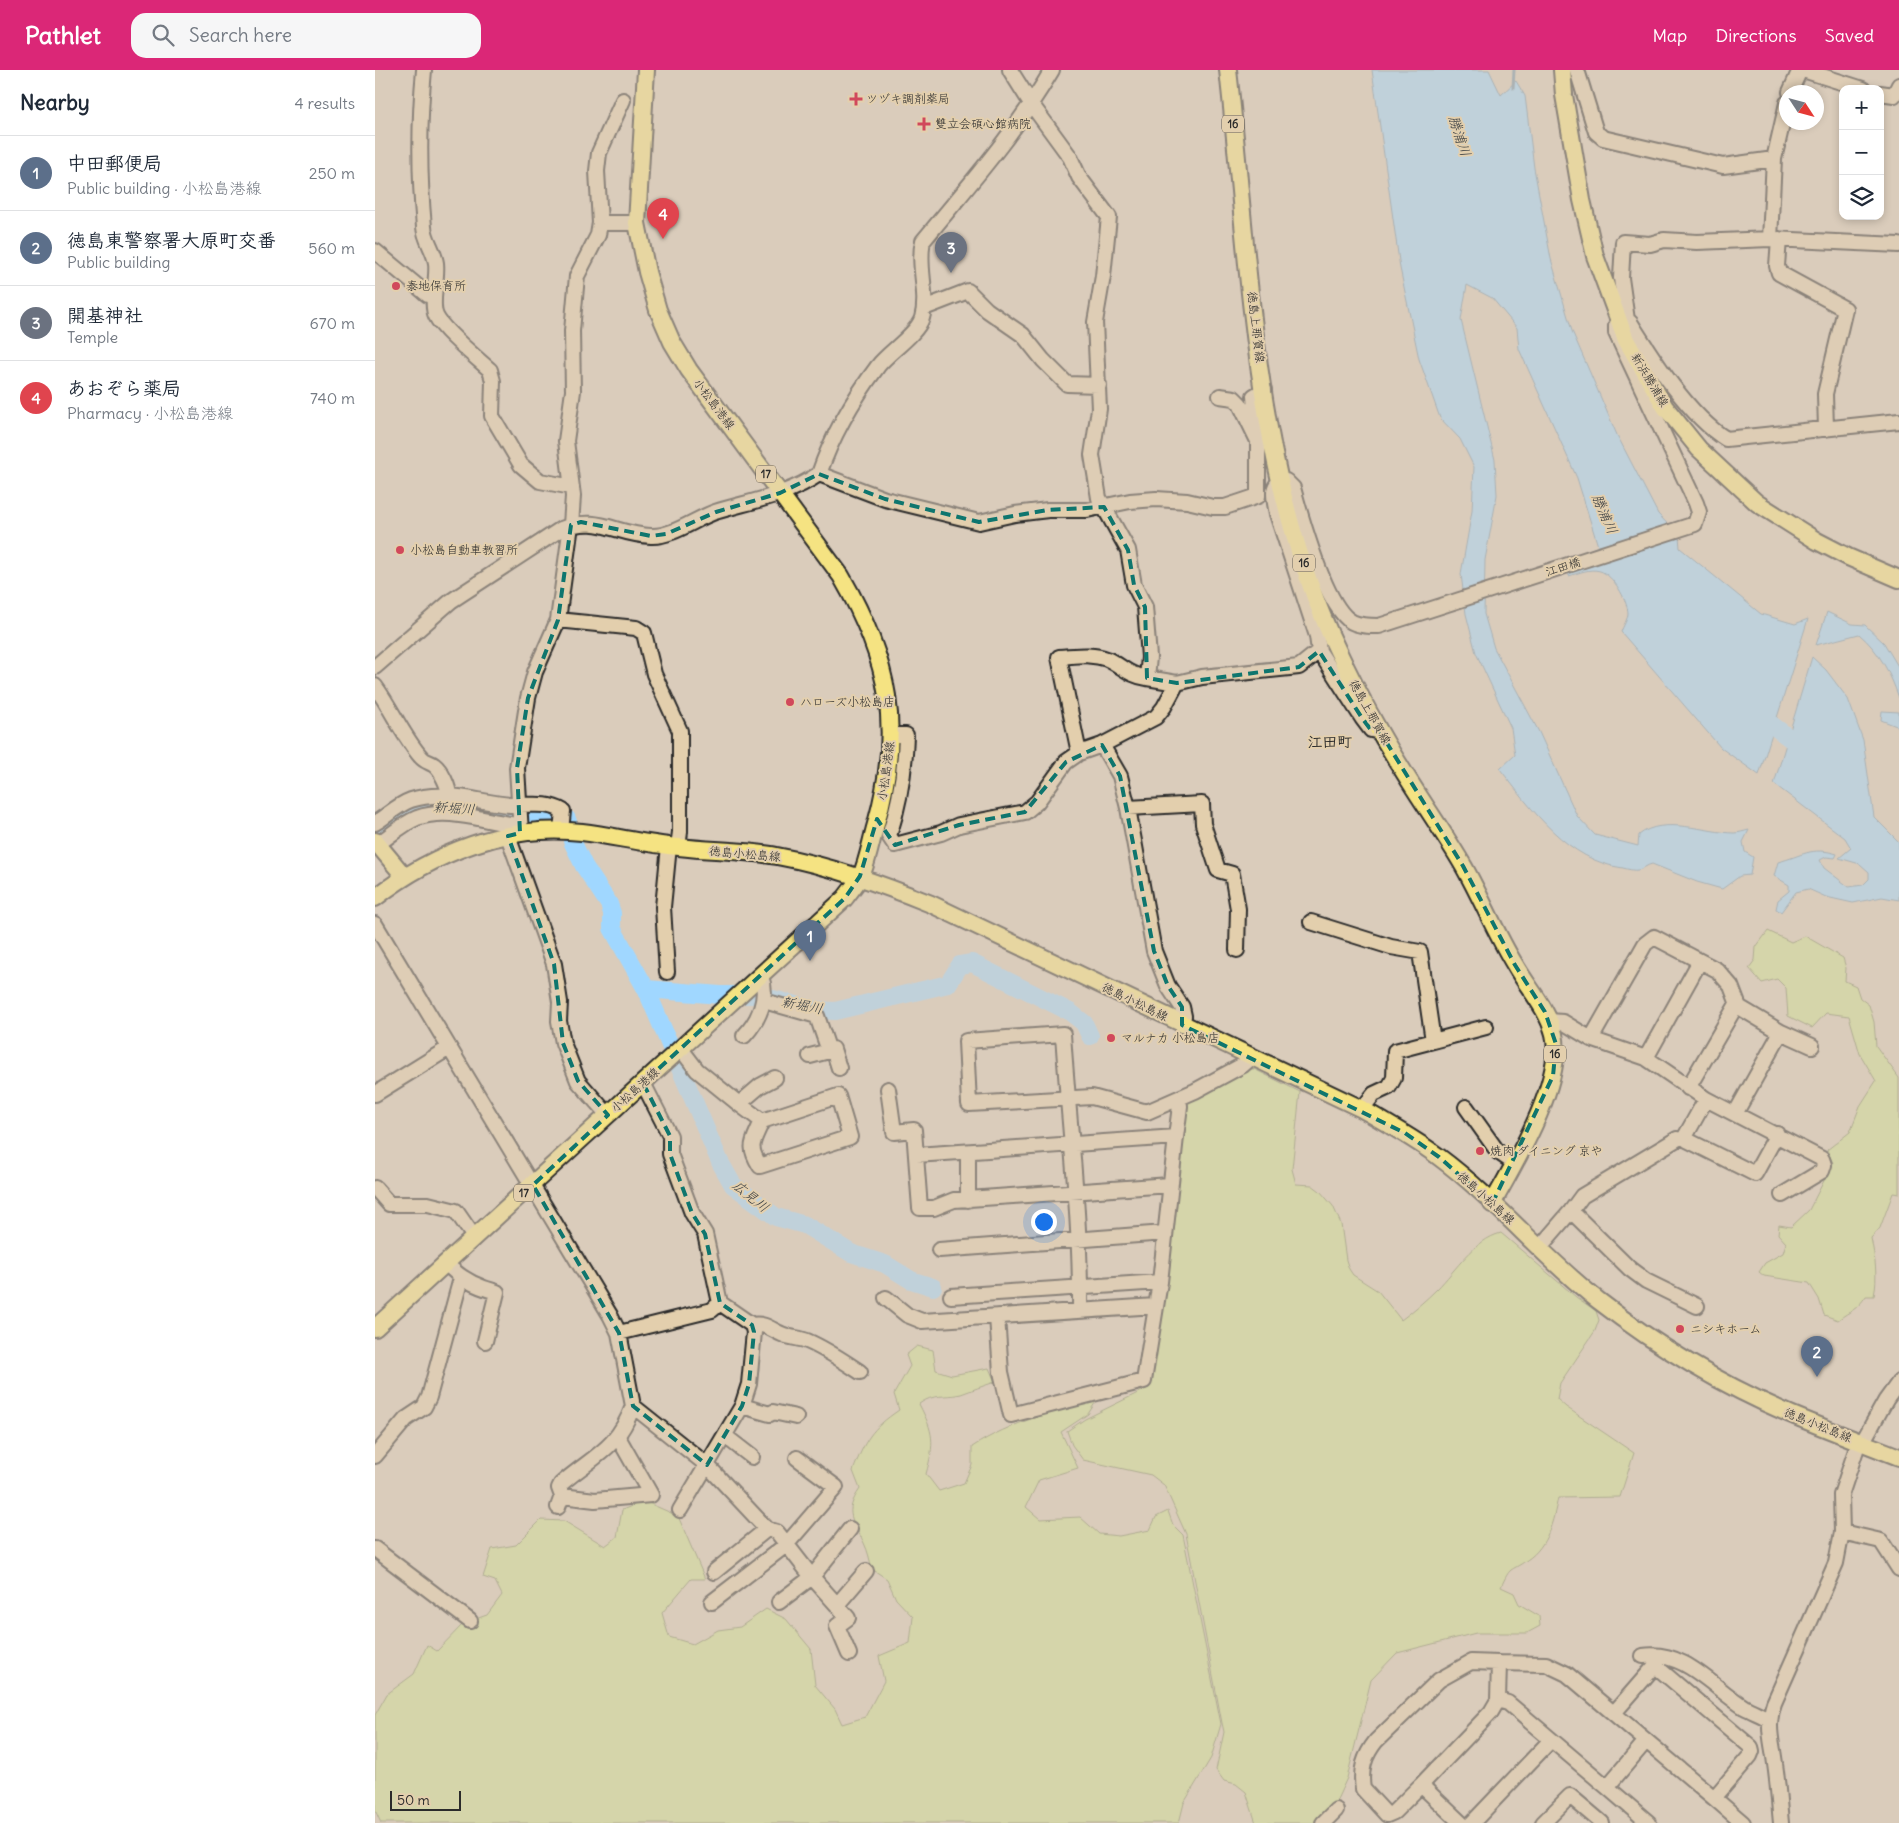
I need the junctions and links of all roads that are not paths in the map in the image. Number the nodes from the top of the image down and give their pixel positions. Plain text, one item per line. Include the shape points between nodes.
1 (424, 70) edge
2 (646, 70) edge
3 (1010, 70) edge
4 (1052, 70) edge
5 (1218, 70) edge
6 (1228, 70) edge
7 (1562, 70) edge
8 (1577, 70) edge
9 (1801, 70) edge
10 (1794, 85) edge
11 (1850, 85) edge
12 (1899, 85) edge
13 (1884, 94) edge
14 (623, 100) dead end
15 (1031, 105) junction
16 (1781, 130) edge
17 (1774, 159) junction
18 (1237, 178) junction
19 (600, 223) junction
20 (637, 223) junction
21 (1775, 239) junction
22 (1899, 245) edge
23 (375, 251) edge
24 (434, 296) junction
25 (924, 308) junction
26 (1623, 320) junction
27 (1099, 385) junction
28 (1264, 390) junction
29 (1220, 396) dead end
30 (1899, 421) edge
31 (1826, 429) junction
32 (1258, 441) junction
33 (819, 474) junction
34 (1279, 474) junction
35 (572, 487) junction
36 (780, 493) junction
37 (1104, 507) junction
38 (571, 525) junction
39 (1899, 579) edge
40 (558, 620) junction
41 (1319, 651) junction
42 (375, 666) edge
43 (1147, 678) junction
44 (1177, 683) junction
45 (375, 686) edge
46 (1380, 732) junction
47 (891, 735) junction
48 (1103, 745) junction
49 (1079, 753) junction
50 (449, 796) junction
51 (1128, 808) junction
52 (518, 821) junction
53 (562, 823) junction
54 (375, 824) edge
55 (376, 843) edge
56 (673, 847) junction
57 (404, 876) junction
58 (861, 876) junction
59 (375, 898) edge
60 (1311, 922) dead end
61 (375, 924) edge
62 (1237, 950) dead end
63 (1700, 961) junction
64 (667, 972) dead end
65 (761, 976) junction
66 (764, 1001) junction
67 (1737, 1004) junction
68 (1549, 1021) junction
69 (1182, 1024) junction
70 (1486, 1027) dead end
71 (1781, 1032) junction
72 (744, 1036) dead end
73 (1591, 1039) junction
74 (1433, 1041) junction
75 (1812, 1046) dead end
76 (449, 1048) junction
77 (829, 1050) junction
78 (676, 1053) junction
79 (809, 1056) dead end
80 (1252, 1057) junction
81 (1646, 1058) junction
82 (839, 1068) dead end
83 (775, 1078) dead end
84 (643, 1083) junction
85 (1688, 1088) junction
86 (888, 1089) dead end
87 (375, 1094) edge
88 (1067, 1098) junction
89 (1179, 1098) junction
90 (1706, 1099) junction
91 (739, 1104) junction
92 (1466, 1107) dead end
93 (1362, 1109) junction
94 (1735, 1114) junction
95 (608, 1115) junction
96 (762, 1121) junction
97 (1777, 1134) junction
98 (1176, 1138) junction
99 (1677, 1139) dead end
100 (1071, 1145) junction
101 (968, 1153) junction
102 (916, 1155) junction
103 (1514, 1163) junction
104 (533, 1185) junction
105 (1170, 1185) junction
106 (375, 1188) edge
107 (1074, 1193) junction
108 (1782, 1196) dead end
109 (968, 1200) junction
110 (1492, 1204) junction
111 (1571, 1210) junction
112 (1165, 1233) junction
113 (474, 1237) junction
114 (1078, 1239) junction
115 (1540, 1247) junction
116 (939, 1250) dead end
117 (446, 1263) junction
118 (461, 1278) junction
119 (1160, 1282) junction
120 (1080, 1287) junction
121 (951, 1296) dead end
122 (886, 1298) dead end
123 (720, 1303) junction
124 (1156, 1306) junction
125 (1697, 1306) dead end
126 (1080, 1310) junction
127 (997, 1317) junction
128 (752, 1325) junction
129 (375, 1328) edge
130 (619, 1333) junction
131 (485, 1341) dead end
132 (860, 1372) dead end
133 (1899, 1382) edge
134 (633, 1406) junction
135 (742, 1406) junction
136 (795, 1417) dead end
137 (725, 1436) junction
138 (617, 1437) junction
139 (1860, 1442) junction
140 (375, 1456) edge
141 (752, 1457) dead end
142 (1899, 1457) edge
143 (797, 1458) dead end
144 (707, 1466) junction
145 (680, 1510) dead end
146 (767, 1529) junction
147 (850, 1529) dead end
148 (1842, 1532) junction
149 (786, 1545) junction
150 (375, 1549) edge
151 (1899, 1569) edge
152 (866, 1571) dead end
153 (714, 1572) dead end
154 (812, 1577) junction
155 (712, 1602) dead end
156 (779, 1602) dead end
157 (837, 1605) junction
158 (470, 1621) dead end
159 (849, 1654) dead end
160 (1643, 1656) dead end
161 (1499, 1663) junction
162 (1498, 1700) junction
163 (1614, 1714) junction
164 (1769, 1719) junction
165 (1551, 1740) junction
166 (1646, 1741) junction
167 (1421, 1785) junction
168 (1607, 1787) junction
169 (1714, 1798) junction
170 (1335, 1810) dead end
171 (1323, 1823) edge
172 (1461, 1823) edge
173 (1472, 1823) edge
174 (1543, 1823) edge
175 (1602, 1823) edge
176 (1649, 1823) edge
177 (1743, 1823) edge
178 (1781, 1823) edge

1 - 24 street via 420,99 419,167 424,227 436,260
2 - 20 main road, 小松島港線 / 17
3 - 15 street
4 - 15 street
5 - 18 main road, 徳島上那賀線 / 16 via 1224,124
6 - 18 main road, 徳島上那賀線 / 16
7 - 26 main road, 新浜勝浦線 via 1565,105 1595,256
8 - 17 street via 1596,132 1603,138 1714,165
9 - 10 street
9 - 11 street
12 - 13 street via 1895,95
14 - 19 street via 599,153
15 - 25 street via 923,242
15 - 27 street via 1109,217 1095,322
16 - 17 street
17 - 21 street
18 - 28 main road, 徳島上那賀線 / 16
19 - 20 street
19 - 35 street via 598,235 580,268 574,297 571,331 573,391 566,441
20 - 36 main road, 小松島港線 / 17 via 658,310 672,342
21 - 22 street
21 - 26 street via 1664,240 1650,244 1623,242
21 - 31 street via 1779,273 1845,309 1825,394
23 - 24 street via 428,295
24 - 35 street via 437,318 490,370 493,381 492,416 521,465 541,481
25 - 27 street via 968,291 987,310 1023,335 1067,384
25 - 33 street via 917,328 891,351 865,386 827,451
26 - 31 street via 1697,414 1726,439
26 - 34 street, 江田橋 via 1616,326 1616,333 1699,512 1695,524 1379,626 1360,625 1348,619 1334,601 1316,561 1293,488
26 - 39 main road, 新浜勝浦線 via 1635,356 1665,407 1727,478 1757,503 1817,541
27 - 37 street via 1092,455 1099,498
28 - 32 street via 1254,396
28 - 34 main road, 徳島上那賀線 / 16
29 - 32 street via 1234,398 1240,404
30 - 31 street
32 - 34 street, 江田橋 via 1268,466
32 - 37 street via 1258,496 1225,507 1176,499 1130,501
33 - 36 street
33 - 37 street via 885,499 979,522 1049,510
34 - 41 street via 1273,493 1277,514
34 - 46 main road, 徳島上那賀線 / 16 via 1293,529 1321,611 1344,664
35 - 38 street
36 - 38 street via 716,512 666,534 651,536 581,522
36 - 47 main road, 小松島港線 / 17 via 841,576 862,612 878,651 888,699
37 - 43 street via 1128,550 1134,585 1145,607 1149,657
38 - 40 street
38 - 42 street via 451,601
40 - 52 street via 535,672 528,698 517,768
40 - 56 street via 637,628 644,633 654,674 679,731 680,832
41 - 44 street via 1299,668 1201,677
41 - 46 street via 1371,730
43 - 44 street
43 - 49 street via 1129,674 1110,660 1093,655 1059,657
44 - 48 street via 1156,717
45 - 50 street via 422,759 435,765 447,785
46 - 68 main road, 徳島上那賀線 / 16 via 1463,866 1515,965
47 - 49 street via 907,734 899,806 889,836 895,844 941,833 959,825 1025,812 1037,802 1066,762
47 - 58 main road, 小松島港線 / 17 via 883,800
48 - 49 street
48 - 51 street via 1120,776
50 - 52 street
50 - 54 street via 412,800
51 - 62 street via 1202,804 1203,824 1218,870 1231,874 1238,909
51 - 69 street via 1154,951 1168,986 1182,1007
52 - 53 main road, 徳島小松島線
52 - 53 street via 549,805 563,811
52 - 55 street via 432,814 403,826
52 - 57 main road, 徳島小松島線
52 - 95 street via 554,964 563,1043 578,1081
53 - 56 main road, 徳島小松島線
55 - 57 main road
56 - 58 main road, 徳島小松島線 via 775,855
56 - 64 street via 663,907
57 - 59 main road, 徳島小松島線
58 - 65 main road, 小松島港線 / 17 via 845,898
58 - 69 main road, 徳島小松島線 via 931,904
60 - 74 street via 1391,947 1420,952
61 - 76 street
63 - 67 street via 1725,977
63 - 73 street via 1654,937 1645,944
63 - 81 street
65 - 66 street via 765,986
65 - 78 main road, 小松島港線 / 17
66 - 72 street via 757,1019
66 - 77 street via 817,1016
67 - 71 street
67 - 85 street
68 - 73 street via 1563,1022
68 - 103 main road, 徳島上那賀線 / 16 via 1556,1044 1553,1076
69 - 80 main road, 徳島小松島線
70 - 74 street
71 - 75 street
71 - 94 street
73 - 81 street
74 - 93 street via 1395,1051 1394,1078 1389,1087 1374,1094
76 - 87 street
76 - 104 street
77 - 79 street
77 - 82 street via 833,1050
78 - 84 main road, 小松島港線 / 17
78 - 91 street
80 - 89 street via 1243,1065
80 - 93 main road, 徳島小松島線
81 - 85 street via 1675,1075
83 - 91 street
84 - 95 main road, 小松島港線 / 17
84 - 123 street via 670,1136 670,1154 692,1213 705,1234
85 - 90 street
86 - 102 street via 893,1132 914,1130
88 - 88 street via 969,1104 966,1041 1063,1034
88 - 89 street via 1092,1097 1147,1112
88 - 100 street
89 - 98 street via 1181,1106
90 - 94 street
90 - 97 street via 1686,1135 1687,1140 1755,1174
91 - 96 street
92 - 103 street via 1498,1152
93 - 110 main road, 徳島小松島線 via 1439,1157
94 - 97 street
95 - 104 main road, 小松島港線 / 17
96 - 96 street via 752,1146 761,1166 850,1137 838,1096
97 - 108 street via 1818,1155 1824,1165 1814,1177
98 - 100 street
98 - 105 street
99 - 111 street via 1582,1196
100 - 101 street
100 - 107 street
101 - 102 street
101 - 109 street
102 - 109 street via 921,1208
103 - 110 main road, 徳島上那賀線 / 16
104 - 113 main road, 小松島港線 / 17
104 - 130 street
105 - 107 street
105 - 112 street
106 - 113 street via 389,1204 428,1204 456,1211
107 - 109 street
107 - 114 street
110 - 115 main road, 徳島小松島線
111 - 115 street
111 - 125 street via 1630,1269 1646,1281
112 - 114 street
112 - 119 street
113 - 117 main road, 小松島港線 / 17
114 - 116 street
114 - 120 street
115 - 139 main road, 徳島小松島線 via 1597,1300 1691,1364 1789,1414
117 - 118 street
117 - 129 main road, 小松島港線 / 17
118 - 131 street via 497,1292
118 - 140 street via 429,1397 424,1407 406,1419
119 - 120 street
119 - 124 street
120 - 121 street
120 - 126 street
122 - 127 street via 907,1315 922,1321
123 - 128 street
123 - 130 street via 712,1310
124 - 126 street
124 - 127 street via 1144,1381 1011,1415 1001,1372
126 - 127 street
128 - 132 street via 758,1324 827,1349
128 - 135 street via 749,1384
130 - 134 street
133 - 139 street
134 - 138 street
134 - 144 street
135 - 136 street
135 - 137 street
137 - 141 street
137 - 144 street
138 - 138 street via 606,1450 561,1484 560,1501 651,1495
139 - 142 main road, 徳島小松島線
139 - 148 street via 1841,1495
143 - 149 street via 836,1487
144 - 145 street
144 - 146 street
146 - 149 street via 777,1532
146 - 153 street
147 - 154 street
148 - 151 street via 1881,1541
148 - 164 street via 1836,1563
149 - 154 street
149 - 155 street
150 - 158 street
152 - 157 street
154 - 156 street
154 - 157 street
157 - 159 street via 848,1618 837,1626
160 - 164 street via 1668,1656 1713,1682 1745,1707
161 - 162 street
161 - 163 street via 1546,1664 1567,1674
161 - 167 street via 1471,1662 1439,1680 1368,1751 1363,1764 1363,1789 1387,1815
162 - 165 street via 1508,1703
162 - 167 street via 1491,1712
163 - 166 street
163 - 169 street via 1653,1667 1659,1669 1753,1751
164 - 178 street via 1768,1734 1774,1756
165 - 168 street
165 - 173 street
166 - 168 street
166 - 169 street
167 - 172 street
168 - 176 street
169 - 177 street
170 - 171 street
174 - 175 street via 1570,1796

